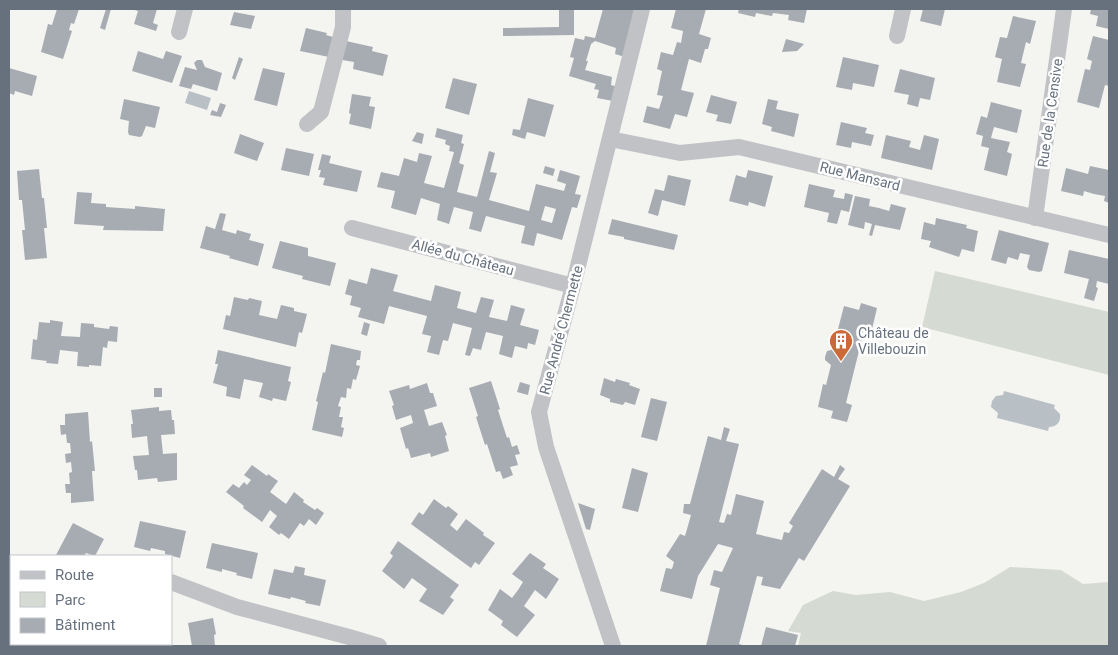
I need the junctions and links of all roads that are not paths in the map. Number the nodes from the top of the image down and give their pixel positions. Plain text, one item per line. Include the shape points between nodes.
1 (185, 9) edge
2 (343, 9) edge
3 (642, 9) edge
4 (903, 9) edge
5 (1064, 9) edge
6 (179, 32) dead end
7 (897, 36) dead end
8 (308, 124) dead end
9 (610, 139) junction
10 (1035, 218) junction
11 (352, 228) dead end
12 (1109, 235) edge
13 (573, 286) junction
14 (172, 582) edge
15 (379, 646) edge
16 (613, 646) edge

1 - 6 street
2 - 8 street via 343,27 321,112
3 - 9 street, Rue André Chermette
4 - 7 street
5 - 10 street, Rue de la Censive
9 - 10 street, Rue Mansard via 680,153 740,147
9 - 13 street, Rue André Chermette
10 - 12 street, Rue Mansard
11 - 13 street, Allée du Château
13 - 16 street, Rue André Chermette via 539,412 546,448
14 - 15 street via 237,607

